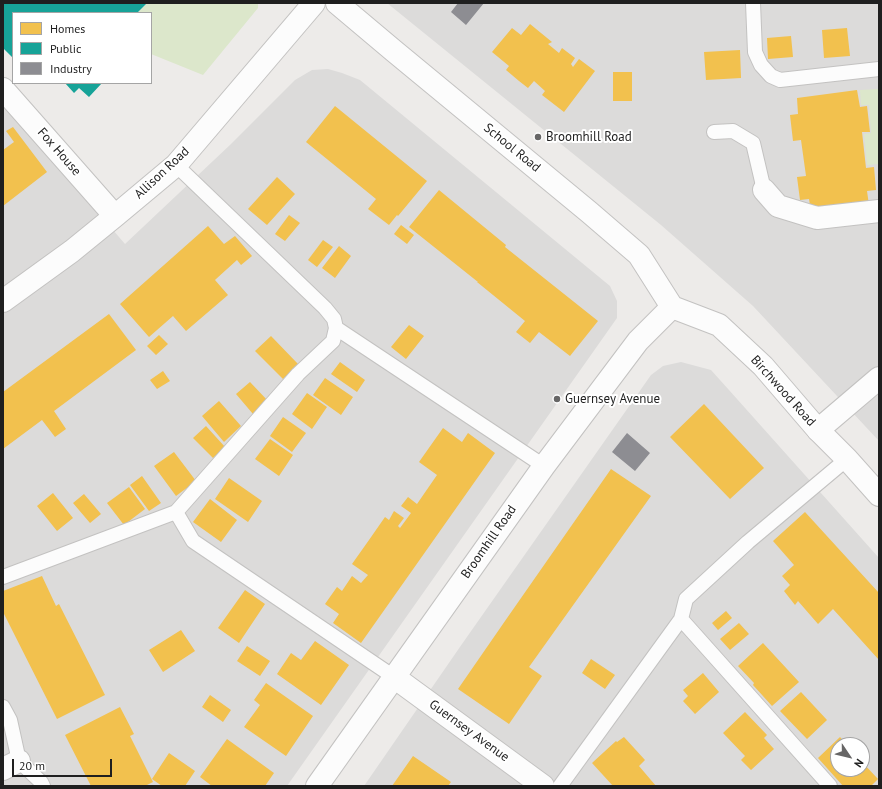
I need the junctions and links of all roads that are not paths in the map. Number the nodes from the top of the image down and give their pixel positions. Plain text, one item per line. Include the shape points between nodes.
1 (314, 3) edge
2 (337, 3) edge
3 (752, 3) edge
4 (879, 69) edge
5 (3, 89) edge
6 (714, 132) dead end
7 (176, 165) junction
8 (764, 190) joint
9 (879, 211) edge
10 (115, 216) junction
11 (3, 301) edge
12 (672, 307) junction
13 (336, 328) junction
14 (879, 378) edge
15 (818, 430) junction
16 (847, 459) junction
17 (544, 466) junction
18 (879, 495) edge
19 (176, 512) junction
20 (3, 577) edge
21 (681, 619) junction
22 (394, 677) junction
23 (3, 707) edge
24 (11, 765) edge
25 (43, 786) edge
26 (317, 786) edge
27 (543, 786) edge
28 (560, 786) edge
29 (830, 786) edge

1 - 7 street, Allison Road
2 - 12 street, School Road via 639,255
3 - 4 lane via 755,52 761,65 771,76 780,80
5 - 10 street, Fox House
6 - 8 lane via 733,131 753,142
7 - 10 street, Allison Road
7 - 13 lane via 325,308 334,318
8 - 9 street via 778,206 817,218
10 - 11 street, Allison Road
12 - 15 street, Birchwood Road via 720,325 763,366
12 - 17 street, Broomhill Road via 638,341
13 - 17 lane
13 - 19 lane via 333,341 298,374
14 - 15 street
15 - 16 street, Birchwood Road
16 - 18 street, Birchwood Road
16 - 21 lane via 748,542 686,599
17 - 22 street, Broomhill Road
19 - 20 lane
19 - 22 lane via 193,541
21 - 28 lane
21 - 29 lane
22 - 26 street, Broomhill Road
22 - 27 street, Guernsey Avenue
23 - 24 lane via 10,720
24 - 25 lane via 41,782

